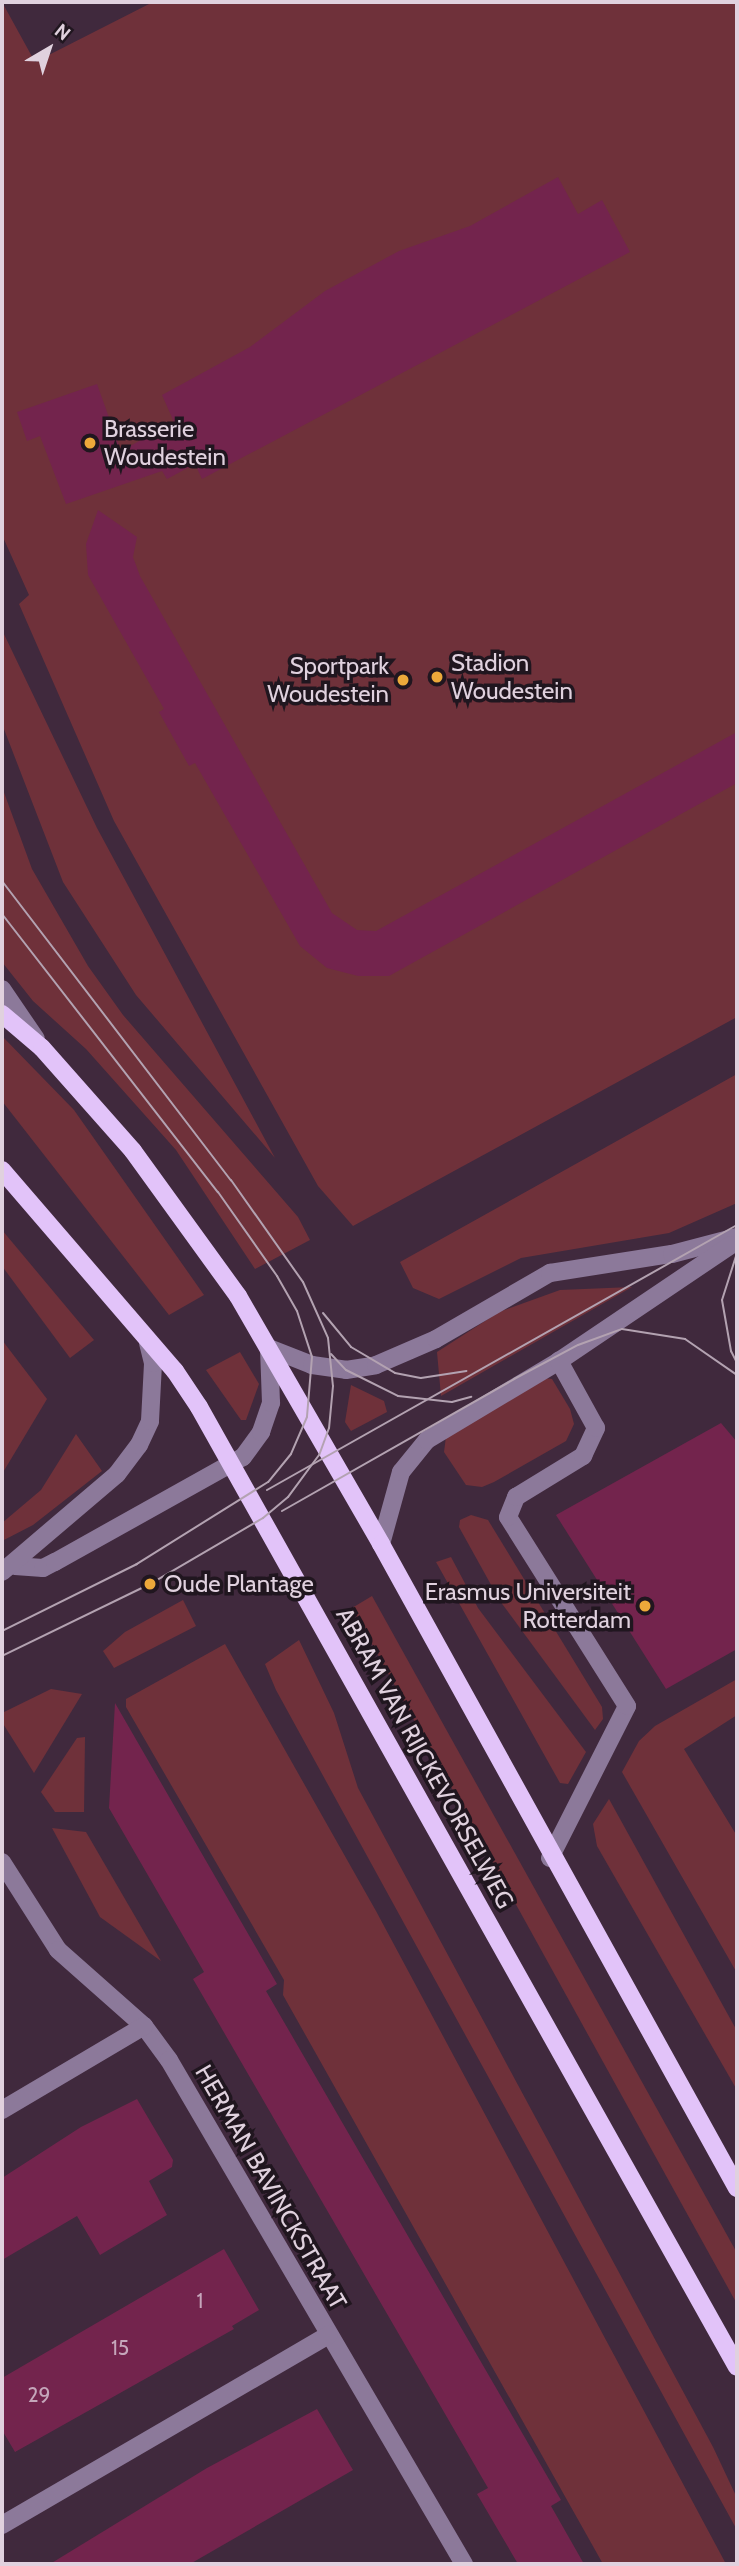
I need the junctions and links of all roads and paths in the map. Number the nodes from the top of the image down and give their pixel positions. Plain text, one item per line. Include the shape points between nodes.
1 (2, 989) edge
2 (2, 1014) edge
3 (42, 1048) junction
4 (2, 1170) edge
5 (737, 1239) edge
6 (148, 1343) junction
7 (269, 1348) junction
8 (559, 1361) junction
9 (233, 1464) junction
10 (381, 1545) junction
11 (8, 1569) edge
12 (550, 1858) junction
13 (2, 1862) edge
14 (9, 1893) edge
15 (144, 2026) junction
16 (2, 2109) edge
17 (737, 2188) edge
18 (329, 2335) junction
19 (737, 2367) edge
20 (2, 2525) edge
21 (464, 2564) edge

1 - 3 street
2 - 3 main road
3 - 7 main road via 166,1192
4 - 6 main road, ABRAM VAN RIJCKEVORSELWEG
5 - 7 street via 550,1273 425,1345 376,1365 345,1370 312,1365
5 - 8 street
6 - 9 main road, ABRAM VAN RIJCKEVORSELWEG via 175,1371
6 - 11 street via 153,1363 150,1421 139,1445 117,1474 71,1516 33,1542
7 - 9 street via 271,1403 261,1432
7 - 10 main road
8 - 10 street via 448,1424 409,1457
8 - 12 street via 596,1428 583,1456 516,1497 509,1517 627,1706
9 - 11 street via 43,1568
9 - 19 main road, ABRAM VAN RIJCKEVORSELWEG
10 - 12 main road
12 - 17 main road
13 - 14 street, HERMAN BAVINCKSTRAAT
14 - 15 street, HERMAN BAVINCKSTRAAT via 58,1950
15 - 16 street
15 - 18 street, HERMAN BAVINCKSTRAAT via 169,2060
18 - 20 street
18 - 21 street, HERMAN BAVINCKSTRAAT

